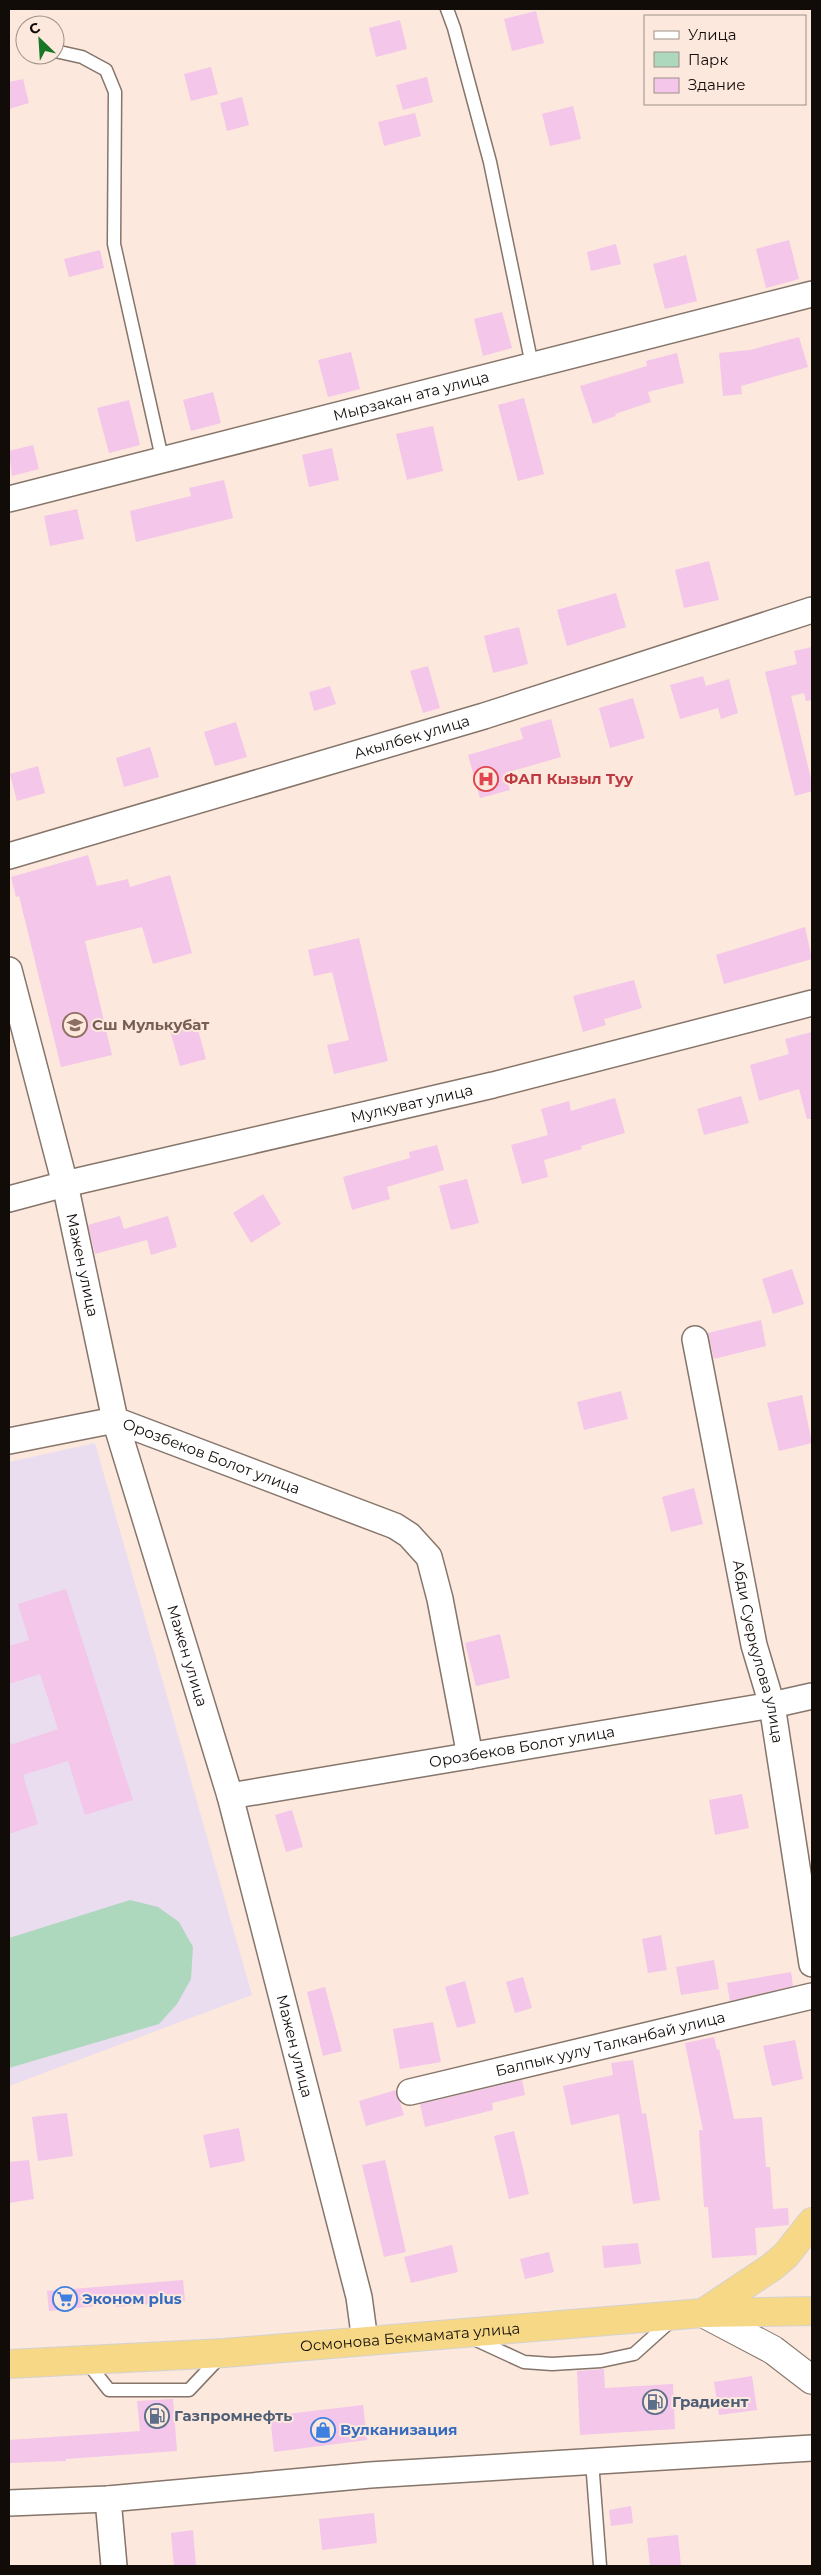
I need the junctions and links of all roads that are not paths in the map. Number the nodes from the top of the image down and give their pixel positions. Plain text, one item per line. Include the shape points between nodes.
1 (447, 9) edge
2 (65, 53) edge
3 (812, 294) edge
4 (532, 364) junction
5 (162, 458) junction
6 (9, 498) edge
7 (812, 610) edge
8 (9, 856) edge
9 (9, 970) edge
10 (812, 1003) edge
11 (65, 1184) junction
12 (9, 1199) edge
13 (695, 1338) dead end
14 (115, 1420) junction
15 (9, 1441) edge
16 (812, 1696) edge
17 (772, 1705) junction
18 (470, 1756) junction
19 (230, 1796) junction
20 (812, 1964) edge
21 (812, 1996) edge
22 (410, 2092) dead end
23 (812, 2222) edge
24 (812, 2311) edge
25 (691, 2314) junction
26 (461, 2333) junction
27 (365, 2341) junction
28 (9, 2364) edge
29 (812, 2380) edge
30 (812, 2448) edge
31 (592, 2461) junction
32 (108, 2499) junction
33 (9, 2503) edge
34 (114, 2566) edge
35 (600, 2566) edge

1 - 4 lane via 490,162
2 - 5 lane via 82,57 106,70 115,92 114,244
3 - 4 street, Мырзакан ата улица
4 - 5 street, Мырзакан ата улица
5 - 6 street, Мырзакан ата улица
7 - 8 street, Акылбек улица via 484,716
9 - 11 street, Мажен улица
10 - 11 street, Мулкуват улица via 493,1085
11 - 12 street, Мулкуват улица
11 - 14 street, Мажен улица
13 - 17 street, Абди Суеркулова улица via 754,1645
14 - 15 street, Орозбеков Болот улица
14 - 18 street, Орозбеков Болот улица via 395,1526 409,1535 429,1557
14 - 19 street, Мажен улица
16 - 17 street, Орозбеков Болот улица
17 - 18 street, Орозбеков Болот улица
17 - 20 street, Абди Суеркулова улица
18 - 19 street, Орозбеков Болот улица
19 - 27 street, Мажен улица via 359,2297
21 - 22 street, Балпык уулу Талканбай улица
23 - 25 highway via 779,2261
24 - 25 highway, Осмонова Бекмамата улица
25 - 26 highway, Осмонова Бекмамата улица
25 - 26 lane via 634,2354 601,2361 524,2362
25 - 29 street via 773,2350
26 - 27 highway, Осмонова Бекмамата улица
27 - 28 highway, Осмонова Бекмамата улица via 224,2353
30 - 31 street
31 - 32 street via 370,2475
31 - 35 lane
32 - 33 street
32 - 34 street

